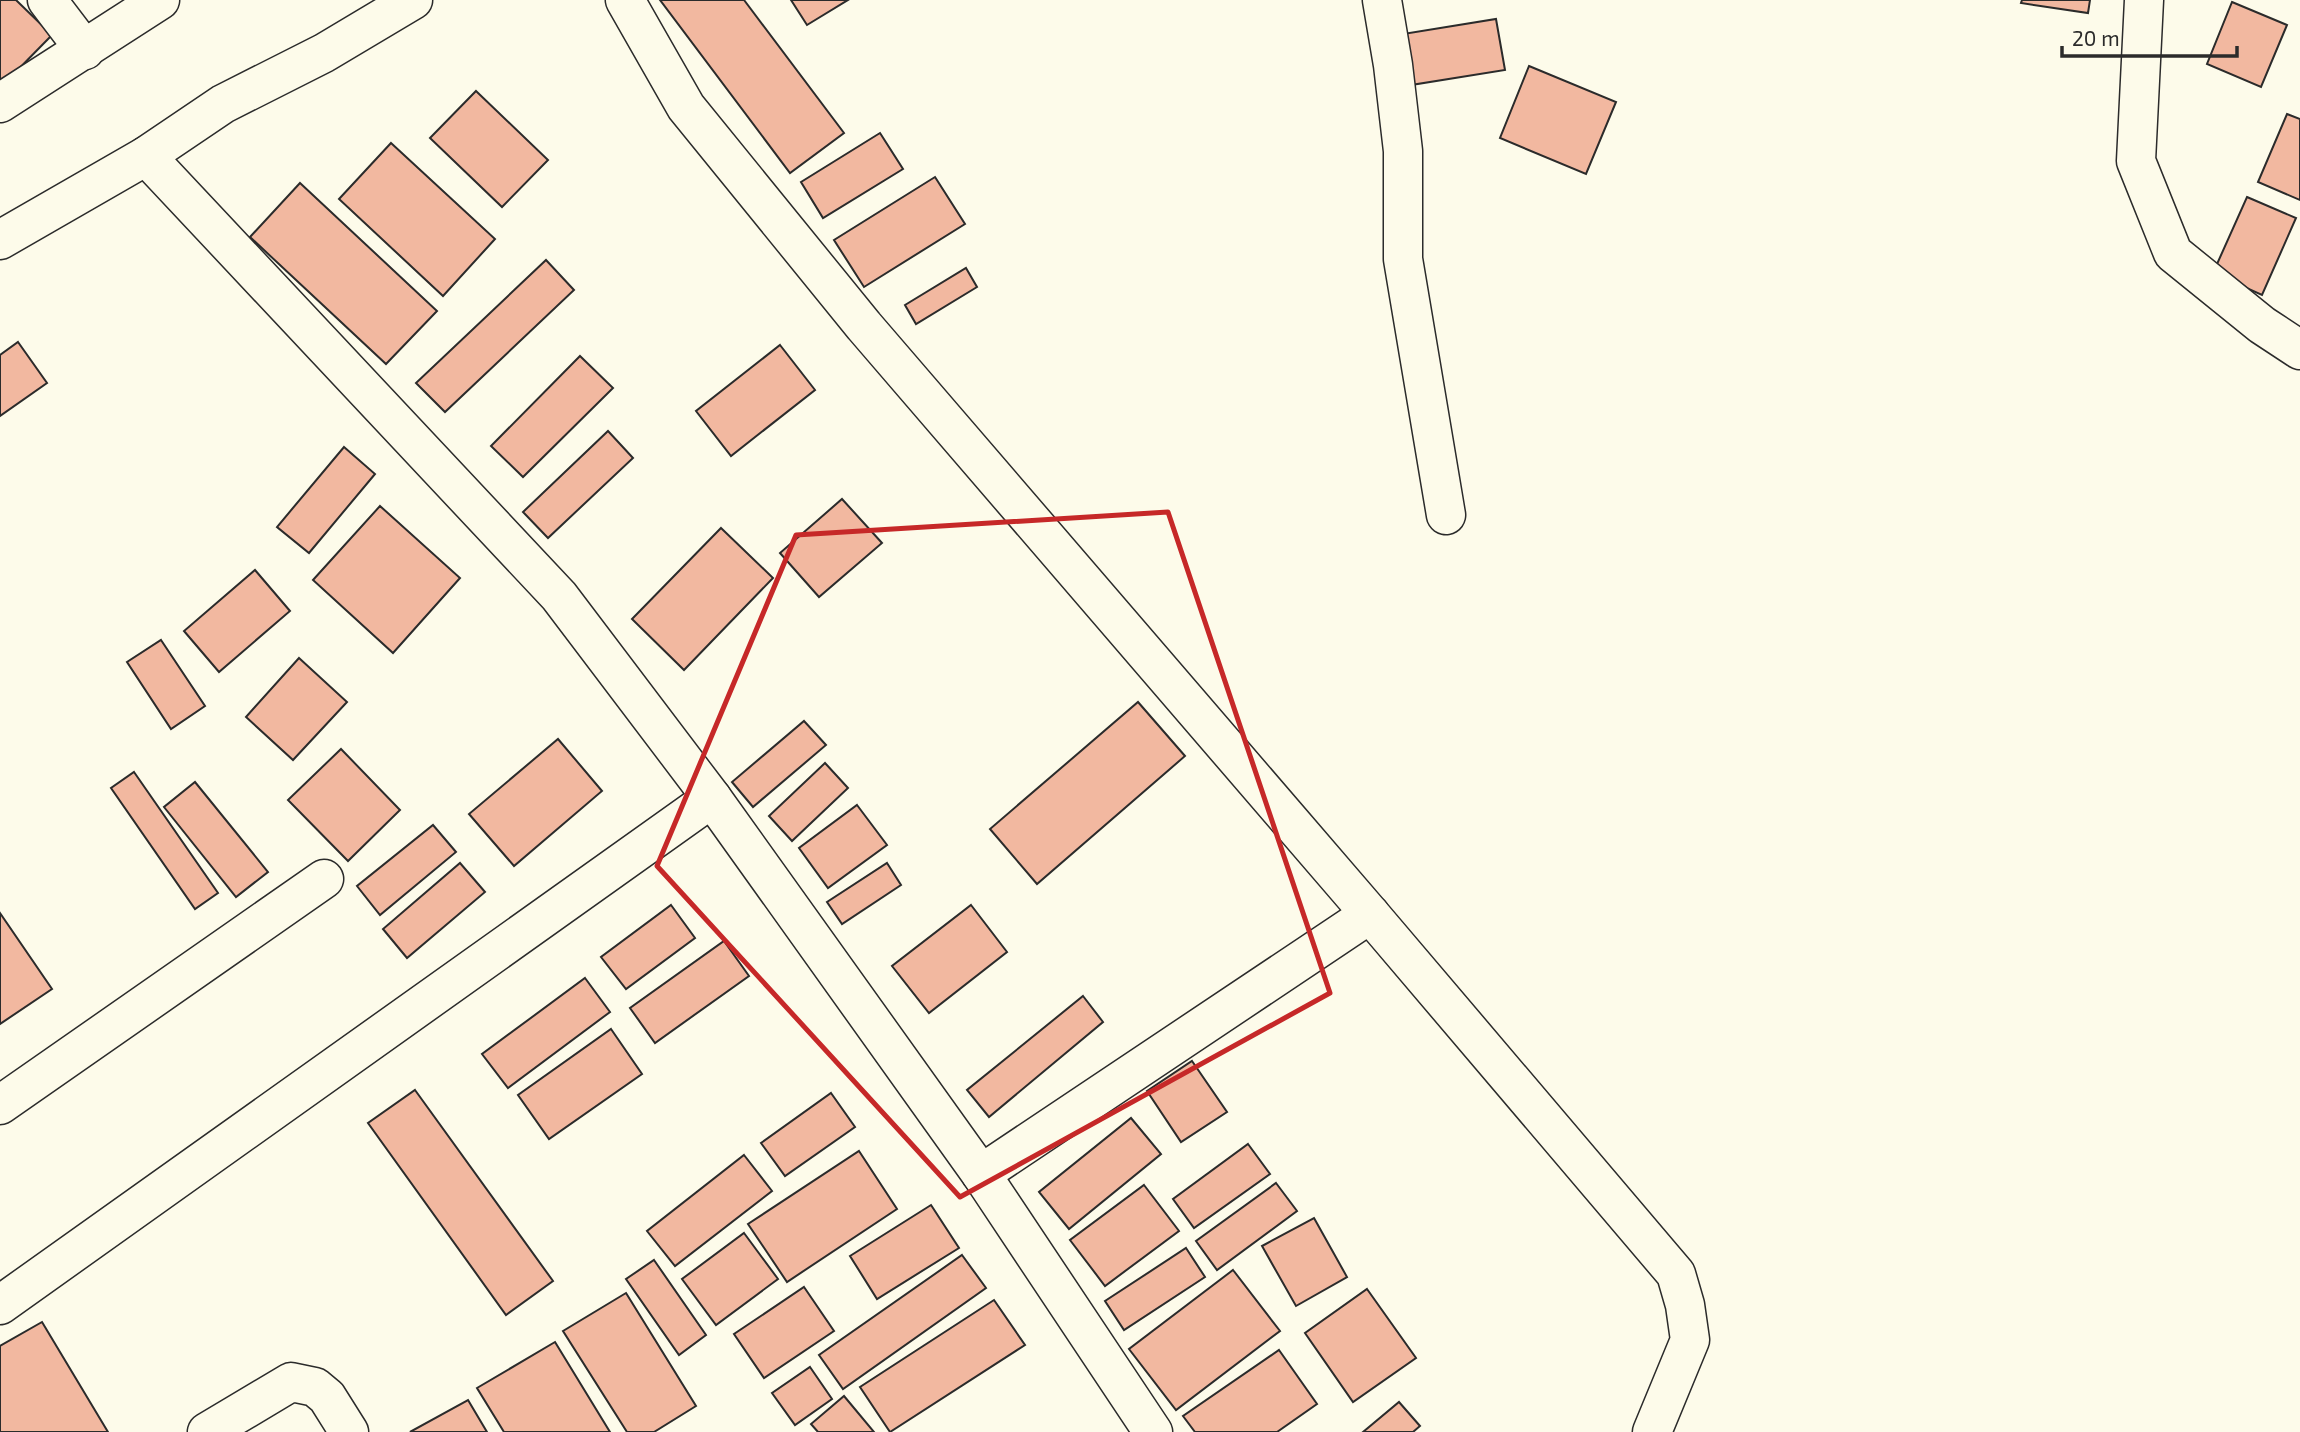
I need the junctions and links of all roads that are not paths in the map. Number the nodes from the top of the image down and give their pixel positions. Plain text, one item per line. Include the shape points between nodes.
1 (47, 0) edge
2 (160, 0) edge
3 (413, 0) edge
4 (625, 0) edge
5 (1382, 0) edge
6 (2144, 0) edge
7 (85, 50) junction
8 (0, 103) edge
9 (146, 156) junction
10 (0, 240) edge
11 (2300, 350) edge
12 (1446, 516) dead end
13 (712, 798) junction
14 (324, 879) dead end
15 (1370, 914) junction
16 (0, 1105) edge
17 (981, 1174) junction
18 (0, 1306) edge
19 (207, 1432) edge
20 (349, 1432) edge
21 (1153, 1432) edge
22 (1652, 1432) edge

1 - 7 street
2 - 7 street
3 - 9 street via 324,53 223,104
4 - 15 street via 686,107 864,327
5 - 12 street via 1403,151 1403,259
6 - 11 street via 2136,161 2173,253
7 - 8 street
9 - 10 street
9 - 13 street via 559,596
13 - 17 street
13 - 18 street
14 - 16 street
15 - 17 street
15 - 22 street via 1676,1274 1690,1340
17 - 21 street
19 - 20 street via 291,1382 315,1387 327,1397

